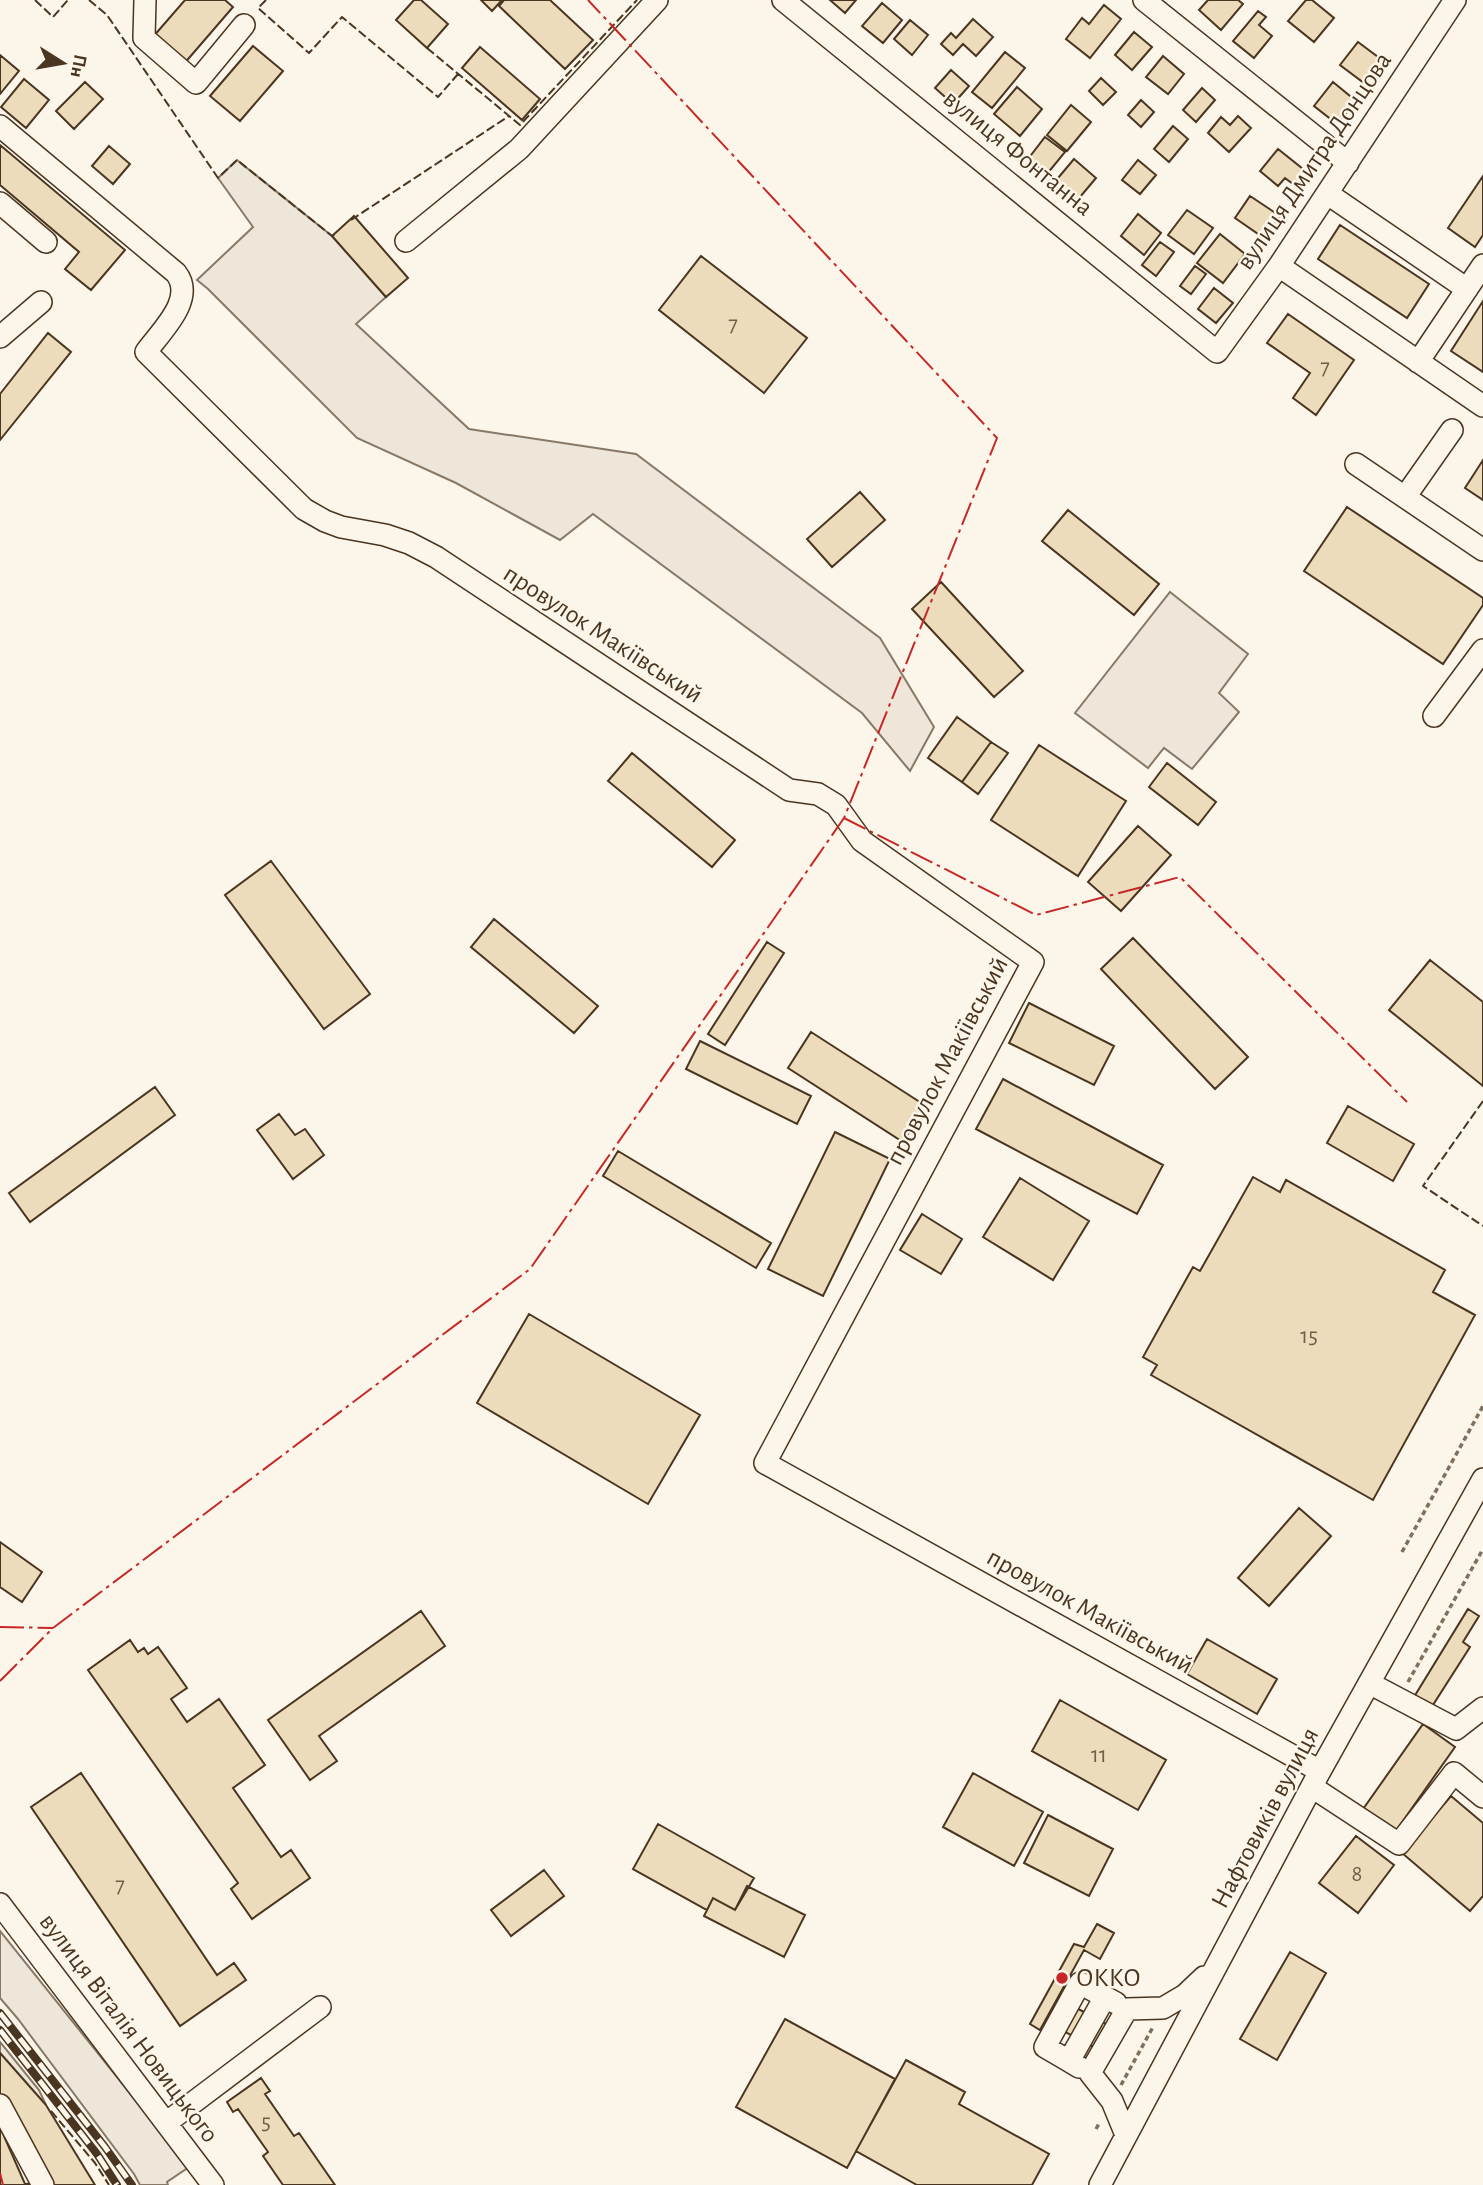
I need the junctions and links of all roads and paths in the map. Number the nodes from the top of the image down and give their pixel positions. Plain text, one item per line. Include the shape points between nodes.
1 (145, 0) edge
2 (657, 0) edge
3 (783, 0) edge
4 (1144, 0) edge
5 (1455, 0) edge
6 (244, 25) dead end
7 (0, 126) edge
8 (1348, 163) junction
9 (1328, 194) junction
10 (0, 203) edge
11 (407, 241) dead end
12 (46, 242) dead end
13 (1483, 265) edge
14 (1279, 266) junction
15 (1467, 289) junction
16 (41, 302) dead end
17 (0, 337) edge
18 (1217, 352) joint
19 (1418, 362) junction
20 (1483, 406) edge
21 (1452, 430) dead end
22 (1356, 464) dead end
23 (1405, 497) junction
24 (1483, 550) edge
25 (1483, 650) edge
26 (1434, 716) dead end
27 (1483, 1406) edge
28 (1483, 1479) edge
29 (1483, 1549) edge
30 (1402, 1552) dead end
31 (1370, 1683) junction
32 (1399, 1698) junction
33 (1483, 1708) edge
34 (1316, 1779) junction
35 (1483, 1797) edge
36 (0, 1904) edge
37 (1220, 1961) junction
38 (320, 2007) dead end
39 (1163, 2008) junction
40 (1127, 2009) junction
41 (1090, 2073) junction
42 (1112, 2101) junction
43 (0, 2105) edge
44 (166, 2123) junction
45 (1096, 2129) dead end
46 (1126, 2135) junction
47 (43, 2185) edge
48 (213, 2185) edge
49 (1100, 2185) edge

1 - 6 street via 144,38 196,83
2 - 11 street via 519,149
3 - 18 street, вулиця Фонтанна
4 - 8 street
5 - 8 street, вулиця Дмитра Донцова
7 - 34 street, провулок Макіївський via 176,273 184,291 180,304 146,352 304,509 341,527 384,535 436,557 789,790 818,794 836,805 862,841 1034,962 765,1463
8 - 9 street, вулиця Дмитра Донцова
9 - 14 street, вулиця Дмитра Донцова
9 - 15 street
10 - 12 street
13 - 15 street
14 - 18 street, вулиця Дмитра Донцова
14 - 19 street
15 - 19 street
16 - 17 street
19 - 20 street
21 - 23 street
22 - 23 street
23 - 24 street
25 - 26 street
27 - 30 path
28 - 31 street, Нафтовиків вулиця
29 - 32 path
31 - 32 street
31 - 34 street, Нафтовиків вулиця
32 - 33 street via 1456,1729
34 - 35 street via 1399,1844 1454,1773
34 - 37 street, Нафтовиків вулиця
36 - 44 street, вулиця Віталія Новицького
37 - 39 street via 1185,1995
37 - 46 street, Нафтовиків вулиця
38 - 44 street
39 - 40 street
39 - 42 path
40 - 41 street
40 - 41 street via 1105,1997 1069,2062
41 - 42 street
42 - 45 path
42 - 46 street
43 - 47 street
44 - 48 street, вулиця Віталія Новицького
46 - 49 street, Нафтовиків вулиця

